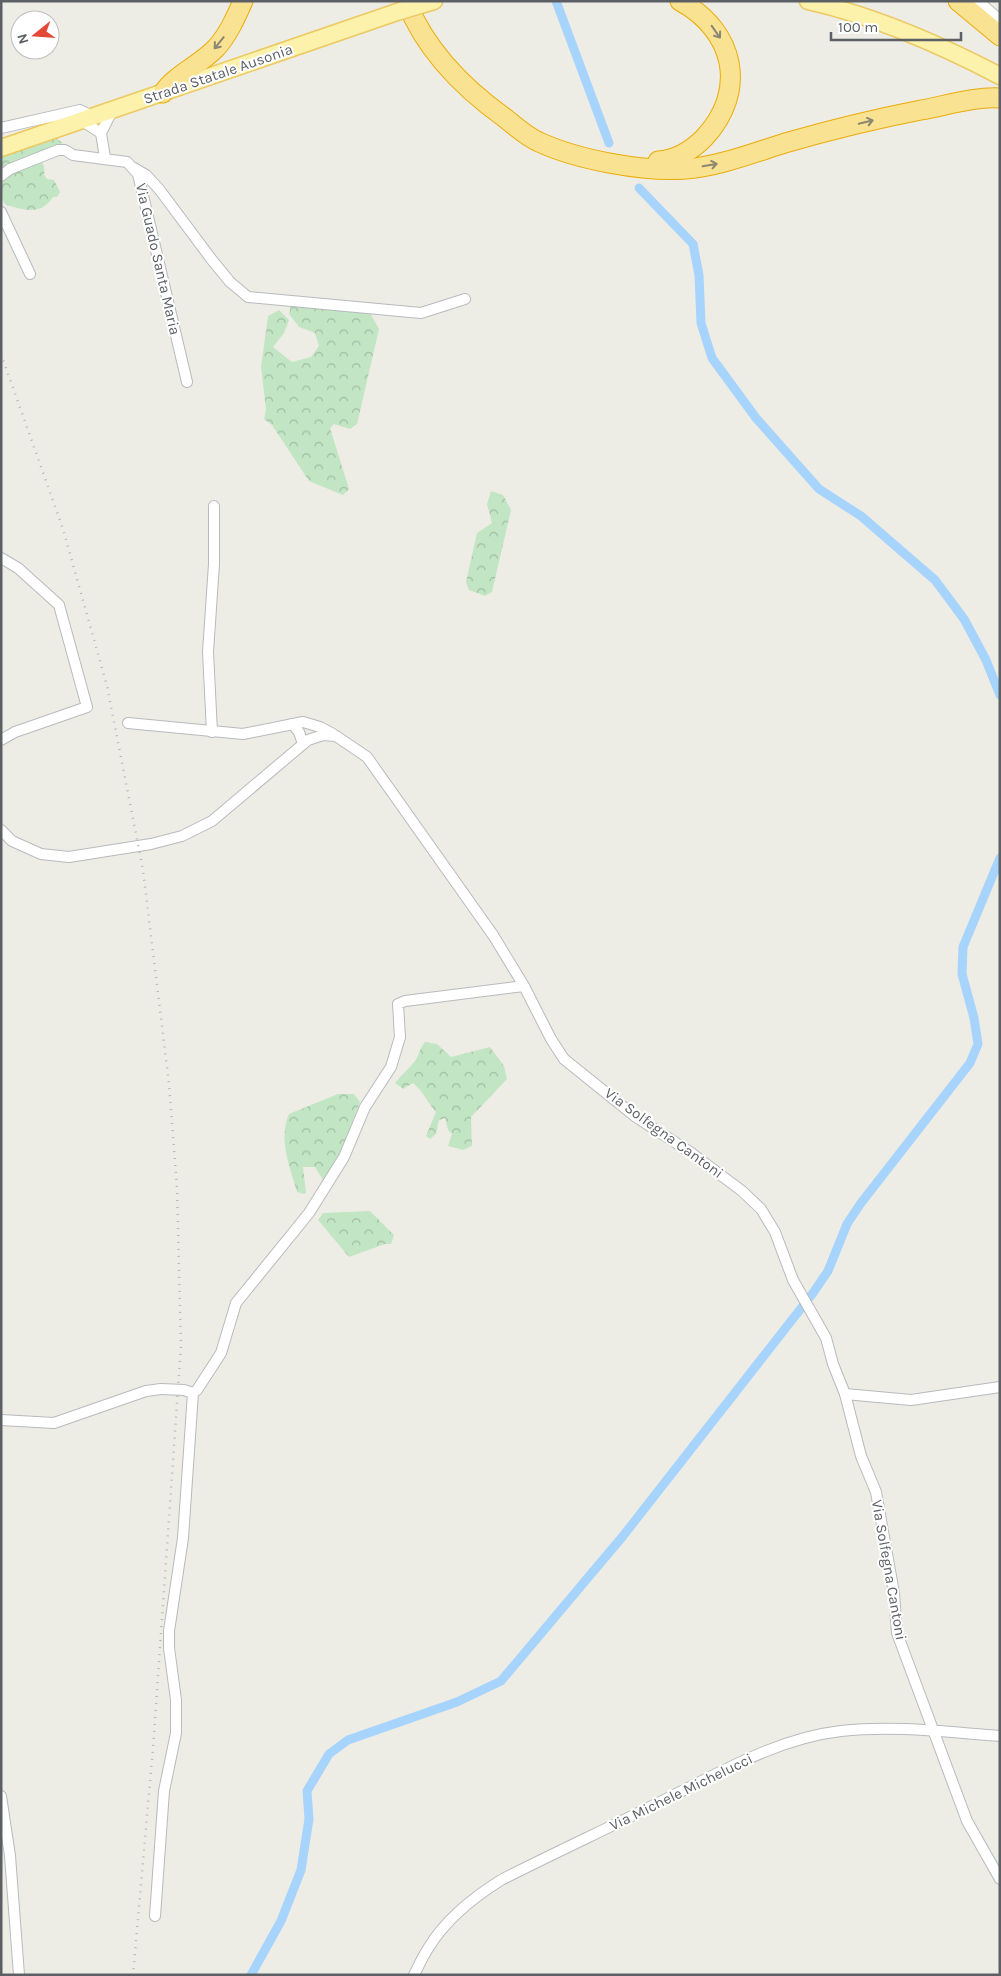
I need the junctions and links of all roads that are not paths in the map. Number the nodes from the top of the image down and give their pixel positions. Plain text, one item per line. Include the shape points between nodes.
1 (243, 1) edge
2 (680, 1) edge
3 (808, 1) edge
4 (958, 1) edge
5 (978, 1) edge
6 (827, 4) edge
7 (414, 5) edge
8 (1000, 20) edge
9 (1000, 36) edge
10 (1000, 76) edge
11 (163, 93) junction
12 (1000, 98) edge
13 (112, 111) junction
14 (88, 119) junction
15 (1, 128) edge
16 (101, 133) junction
17 (1, 148) edge
18 (105, 158) junction
19 (627, 165) junction
20 (134, 168) junction
21 (1, 176) edge
22 (1, 212) edge
23 (30, 274) dead end
24 (465, 299) dead end
25 (187, 382) dead end
26 (214, 506) dead end
27 (1, 558) edge
28 (128, 723) dead end
29 (292, 724) junction
30 (212, 732) junction
31 (336, 736) junction
32 (1, 740) edge
33 (303, 744) junction
34 (1, 830) edge
35 (524, 986) junction
36 (1000, 1387) edge
37 (189, 1391) junction
38 (845, 1394) junction
39 (1, 1420) edge
40 (933, 1730) junction
41 (1000, 1736) edge
42 (1, 1796) edge
43 (1000, 1879) edge
44 (155, 1916) dead end
45 (19, 1975) edge
46 (414, 1975) edge

1 -> 11 highway via 215,49 169,84
2 -> 19 highway via 706,19 717,32 730,63 730,90 723,111 696,146 680,157
3 - 6 main road
4 - 9 highway
5 - 8 street
6 - 10 main road via 944,48
7 - 11 main road, Strada Statale Ausonia
7 - 19 highway via 424,36 443,62 468,89 500,115 537,141 572,154
11 - 13 main road, Strada Statale Ausonia
19 -> 12 highway via 668,170 717,164 845,127 954,104
13 - 14 main road, Strada Statale Ausonia
13 - 16 street
14 - 15 street via 80,110
14 - 16 street
14 - 17 main road, Strada Statale Ausonia
16 - 18 street
18 - 20 street, Via Guado Santa Maria via 127,162
18 - 21 street, Via Guado Santa Maria via 58,150 10,169
20 - 24 street via 160,189 212,260 248,297 421,312
20 - 25 street, Via Guado Santa Maria
22 - 23 street
26 - 30 street via 208,652
27 - 32 street via 18,568 59,605 87,707
28 - 30 street, Via Solfegna Cantoni
29 - 30 street, Via Solfegna Cantoni via 243,734
29 - 31 street, Via Solfegna Cantoni via 303,722
29 - 33 street
31 - 33 street via 323,735
31 - 35 street, Via Solfegna Cantoni via 367,757 494,935
33 - 34 street via 212,821 182,836 69,857 41,854 12,841
35 - 37 street via 398,1004 400,1036 392,1068 365,1107 344,1158 309,1213 236,1303 222,1353
35 - 38 street, Via Solfegna Cantoni via 564,1058 636,1117 690,1152 761,1209 775,1232 793,1280 826,1338
36 - 38 street via 910,1400
37 - 39 street, bridge via 146,1391 54,1423
37 - 44 street via 183,1538 169,1648 176,1700 176,1733 164,1791
38 - 40 street, Via Solfegna Cantoni via 861,1456 876,1492 894,1593 897,1633
40 - 41 street, Via Michele Michelucci
40 - 43 street, Via Solfegna Cantoni via 967,1821
40 - 46 street, Via Michele Michelucci via 840,1731 781,1746 736,1764 500,1880 454,1916 430,1945
42 - 45 street via 10,1856

